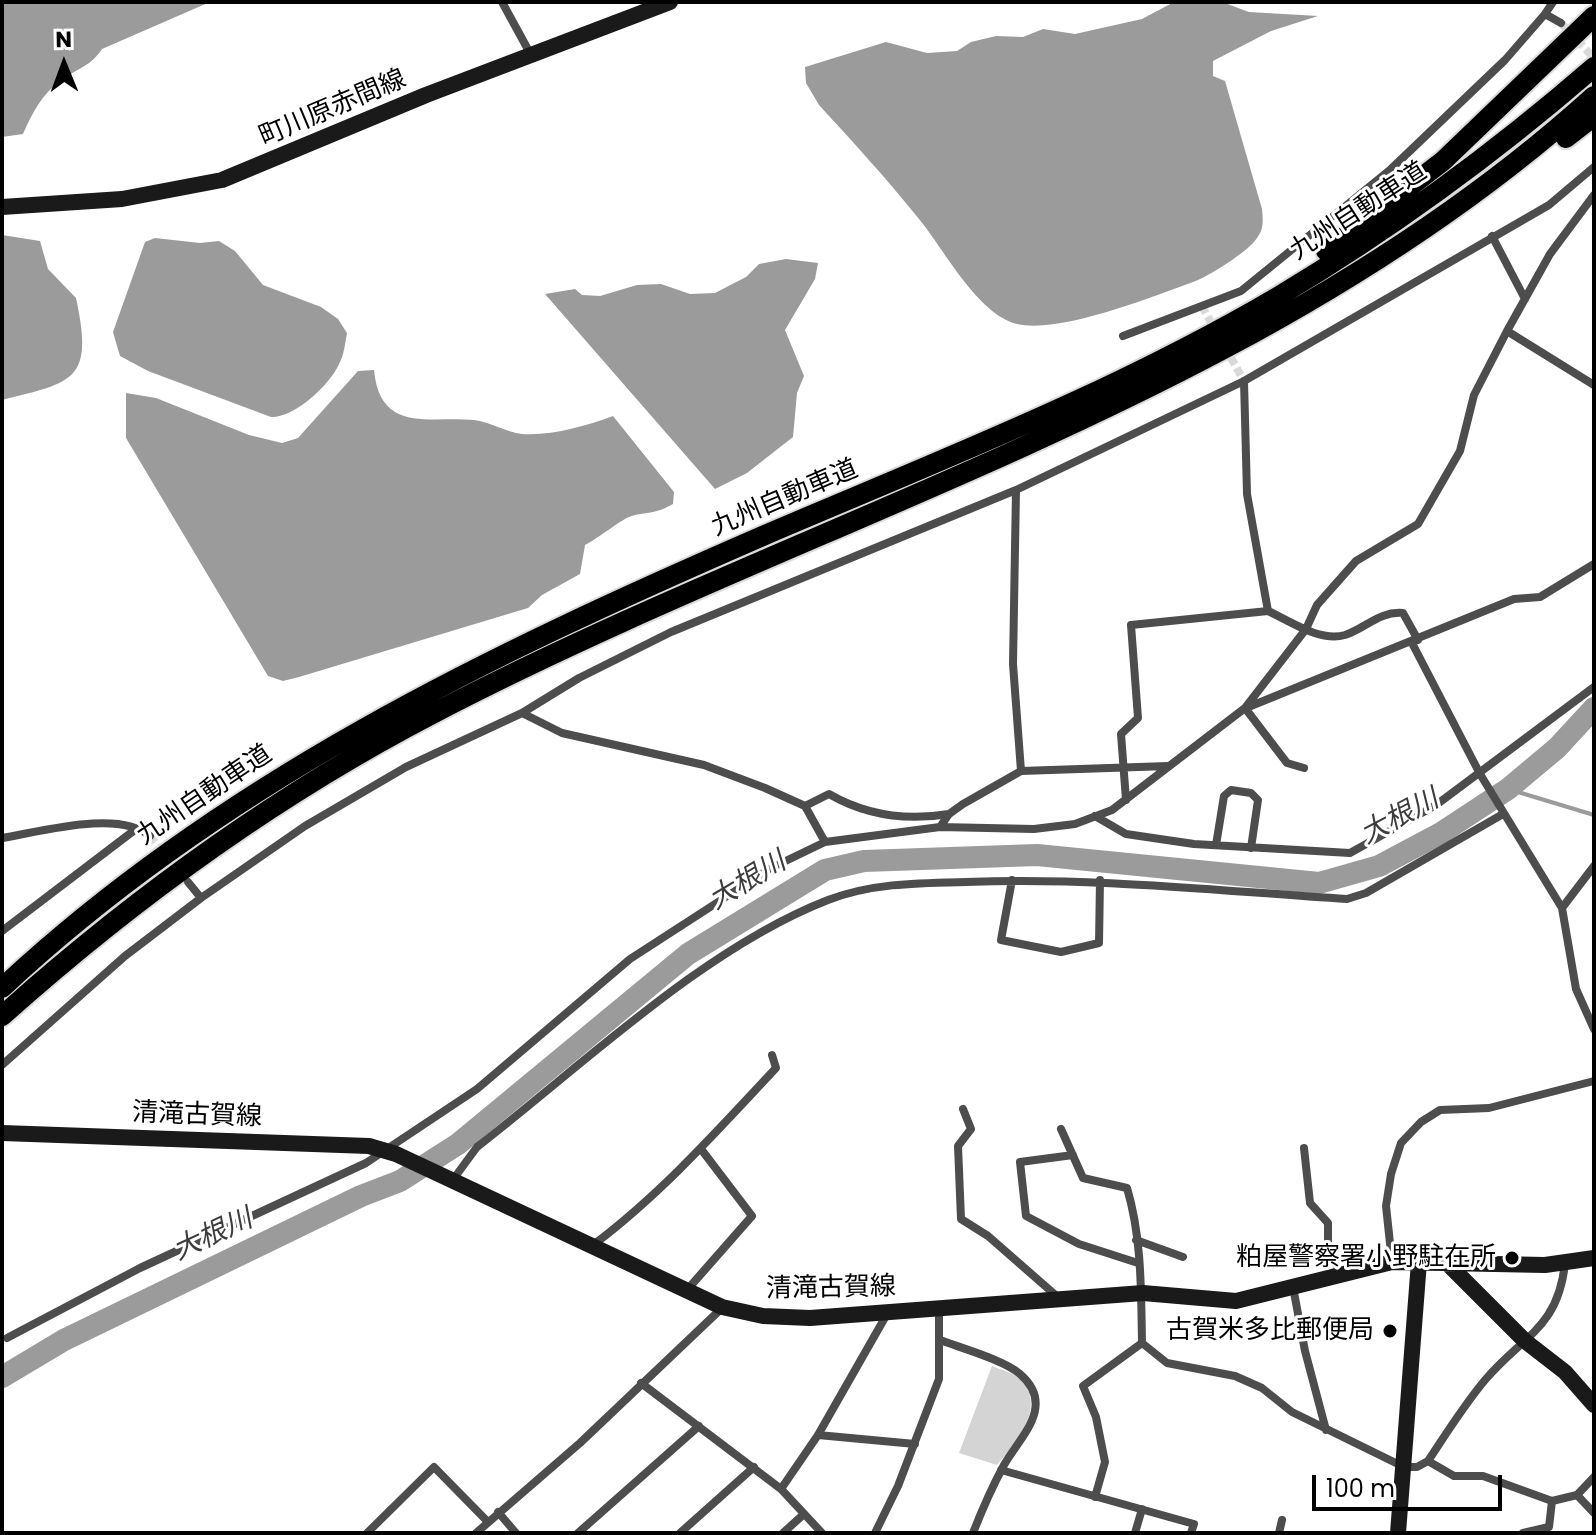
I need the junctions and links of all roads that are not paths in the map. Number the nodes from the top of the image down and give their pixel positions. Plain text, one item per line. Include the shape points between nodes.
1 (502, 2) edge
2 (670, 2) edge
3 (1553, 2) edge
4 (1545, 14) junction
5 (1594, 16) edge
6 (1561, 23) tunnel mouth
7 (531, 55) junction
8 (1594, 67) edge
9 (1594, 96) edge
10 (1594, 116) edge
11 (1594, 167) edge
12 (1499, 174) junction
13 (1594, 195) edge
14 (2, 207) edge
15 (1492, 236) junction
16 (1525, 299) junction
17 (1507, 331) junction
18 (1123, 336) dead end
19 (1180, 349) junction
20 (1244, 381) junction
21 (1594, 385) edge
22 (1016, 490) junction
23 (1594, 564) edge
24 (1268, 611) junction
25 (1306, 629) junction
26 (1415, 641) junction
27 (1594, 687) edge
28 (1245, 708) junction
29 (522, 713) junction
30 (1170, 766) junction
31 (1124, 768) junction
32 (1304, 768) dead end
33 (1021, 771) junction
34 (1480, 774) junction
35 (1126, 800) junction
36 (805, 806) junction
37 (949, 814) junction
38 (1503, 814) junction
39 (1095, 816) junction
40 (940, 827) junction
41 (136, 829) junction
42 (150, 836) tunnel mouth
43 (2, 838) edge
44 (825, 842) junction
45 (1216, 845) junction
46 (1251, 848) junction
47 (1594, 866) edge
48 (1012, 880) junction
49 (1100, 880) junction
50 (188, 882) tunnel mouth
51 (201, 898) junction
52 (1562, 908) junction
53 (2, 931) edge
54 (2, 988) edge
55 (2, 1016) edge
56 (1594, 1029) edge
57 (772, 1055) dead end
58 (2, 1065) edge
59 (1594, 1081) edge
60 (963, 1109) dead end
61 (1061, 1129) dead end
62 (2, 1133) edge
63 (1304, 1148) dead end
64 (701, 1149) junction
65 (389, 1152) junction
66 (1073, 1155) junction
67 (452, 1181) junction
68 (1136, 1240) junction
69 (592, 1246) junction
70 (1183, 1257) dead end
71 (1594, 1258) edge
72 (1392, 1262) junction
73 (1419, 1262) junction
74 (1138, 1263) junction
75 (1565, 1263) junction
76 (1448, 1264) junction
77 (1340, 1273) junction
78 (1293, 1286) junction
79 (686, 1291) junction
80 (1143, 1293) junction
81 (1060, 1299) junction
82 (722, 1307) junction
83 (939, 1310) junction
84 (887, 1314) junction
85 (7, 1338) dead end
86 (940, 1340) junction
87 (1525, 1341) junction
88 (1142, 1343) junction
89 (641, 1383) junction
90 (1594, 1405) edge
91 (699, 1426) junction
92 (1326, 1430) junction
93 (818, 1435) junction
94 (915, 1444) junction
95 (1428, 1461) junction
96 (754, 1467) junction
97 (1404, 1467) junction
98 (1001, 1470) junction
99 (1594, 1477) edge
100 (781, 1489) junction
101 (1577, 1495) junction
102 (1095, 1497) junction
103 (1552, 1501) junction
104 (1142, 1509) junction
105 (498, 1512) junction
106 (1594, 1513) edge
107 (804, 1514) junction
108 (1282, 1520) dead end
109 (488, 1522) junction
110 (367, 1533) edge
111 (476, 1533) edge
112 (516, 1533) edge
113 (578, 1533) edge
114 (680, 1533) edge
115 (783, 1533) edge
116 (822, 1533) edge
117 (875, 1533) edge
118 (973, 1533) edge
119 (1135, 1533) edge
120 (1191, 1533) edge
121 (1279, 1533) edge
122 (1398, 1533) edge
123 (1523, 1533) edge

1 - 7 street
2 - 7 main road, 町川原赤間線
3 - 4 street
4 - 6 street
4 - 18 street via 1403,158 1241,291
5 - 19 highway via 1402,194
7 - 14 main road, 町川原赤間線 via 222,180 122,199
8 - 19 highway, 九州自動車道 via 1410,212 1277,297
9 - 12 highway, 九州自動車道
10 - 12 highway via 1559,143
11 - 15 street via 1549,205
12 - 55 highway, 九州自動車道 via 1392,250 1271,325 1185,370 931,490 610,627 338,765 150,892
13 - 16 street via 1550,254
15 - 16 street
15 - 20 street
16 - 17 street
17 - 21 street
17 - 25 street via 1474,395 1460,451 1418,524 1356,561 1317,605
19 - 54 highway, 九州自動車道 via 925,468 592,612 421,696 224,812 125,883
20 - 22 street
20 - 24 street via 1247,494
22 - 29 street via 671,632
22 - 33 street via 1013,664
23 - 26 street via 1540,597 1514,599
24 - 25 street
24 - 31 street via 1131,625 1138,718 1121,734
25 - 26 street via 1346,635 1389,612 1403,613
25 - 28 street
26 - 28 street
26 - 34 street
27 - 34 street
28 - 30 street
28 - 32 street via 1287,763
29 - 36 street via 562,733 704,765
29 - 51 street via 406,767
30 - 31 street
30 - 35 street
31 - 33 street
31 - 35 street
33 - 37 street
34 - 38 street
34 - 46 street via 1350,853
35 - 39 street
36 - 37 street via 829,794 849,806 890,816
36 - 44 street
37 - 40 street
38 - 49 street via 1347,899
38 - 52 street
39 - 40 street via 1034,829
39 - 45 street via 1126,834
40 - 44 street
41 - 42 street
41 - 43 street via 94,824
41 - 53 street
44 - 65 street via 769,869 630,959 477,1089
45 - 46 street
45 - 46 street via 1224,796 1231,790 1251,793 1258,800
47 - 52 street
48 - 49 street
48 - 49 street via 1001,940 1061,952 1099,943
48 - 67 street via 888,885 830,899 757,933 683,984 477,1147
50 - 51 street
51 - 58 street via 125,956
52 - 56 street via 1576,989
57 - 64 street via 776,1068
59 - 72 street via 1489,1108 1440,1110 1421,1122 1401,1143 1391,1174 1386,1206
60 - 81 street via 971,1129 958,1146 961,1219
61 - 66 street
62 - 65 main road, 清滝古賀線 via 351,1144
63 - 77 street via 1310,1203 1328,1223 1328,1247
64 - 69 street
64 - 79 street via 752,1216
65 - 67 main road, 清滝古賀線
65 - 85 street via 140,1268
66 - 68 street via 1083,1178 1127,1188
66 - 74 street via 1020,1162 1026,1216 1079,1244
67 - 69 main road, 清滝古賀線
68 - 70 street
68 - 74 street
69 - 79 main road, 清滝古賀線
71 - 75 main road, 清滝古賀線
72 - 73 main road, 清滝古賀線
72 - 77 main road, 清滝古賀線
73 - 76 main road, 清滝古賀線
73 - 97 main road
74 - 80 street
75 - 76 main road, 清滝古賀線
75 - 87 street via 1558,1303
76 - 87 main road
77 - 78 main road, 清滝古賀線
78 - 80 main road, 清滝古賀線 via 1236,1301
78 - 92 street
79 - 82 main road, 清滝古賀線
80 - 81 main road, 清滝古賀線
80 - 88 street
81 - 83 main road, 清滝古賀線
82 - 84 main road, 清滝古賀線 via 778,1317
82 - 89 street
83 - 84 main road, 清滝古賀線
83 - 86 street
84 - 93 street
86 - 94 street via 939,1379
86 - 98 street via 1018,1372 1032,1387 1029,1433
87 - 90 main road via 1565,1372
87 - 95 street via 1485,1380
88 - 92 street via 1167,1363 1235,1376 1262,1388
88 - 102 street via 1083,1386 1105,1462
89 - 91 street
89 - 105 street
91 - 96 street
91 - 113 street
92 - 97 street
93 - 94 street
93 - 100 street
94 - 117 street
95 - 97 street
95 - 103 street via 1454,1476 1483,1476
96 - 100 street
96 - 114 street
97 - 122 main road
98 - 102 street
98 - 118 street
99 - 101 street
100 - 107 street
101 - 103 street
101 - 106 street
102 - 104 street
103 - 123 street via 1549,1527
104 - 119 street
104 - 120 street via 1194,1524
105 - 109 street
105 - 112 street
107 - 115 street
107 - 116 street
108 - 121 street
109 - 110 street via 434,1467
109 - 111 street

